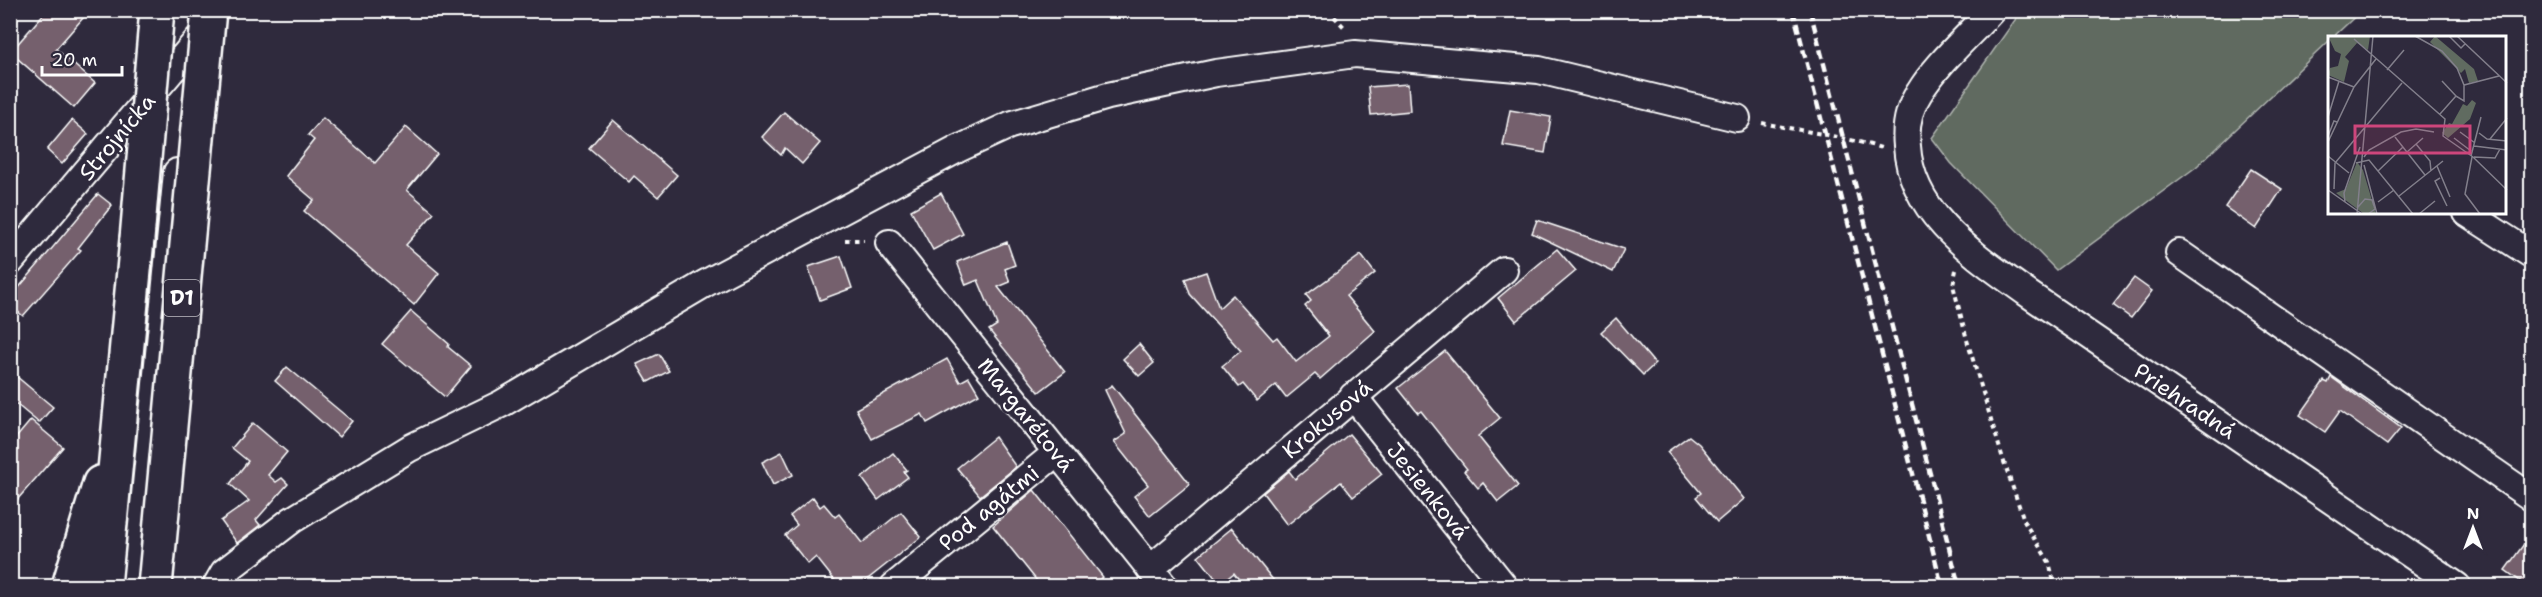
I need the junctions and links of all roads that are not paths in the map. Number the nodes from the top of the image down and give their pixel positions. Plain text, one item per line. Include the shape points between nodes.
1 (157, 10) edge
2 (193, 10) edge
3 (209, 10) edge
4 (223, 10) edge
5 (1992, 10) edge
6 (190, 50) junction
7 (1737, 118) road end
8 (2469, 214) edge
9 (889, 243) dead end
10 (2180, 253) dead end
11 (2532, 255) edge
12 (10, 262) edge
13 (1504, 270) dead end
14 (1353, 396) junction
15 (120, 416) junction
16 (1056, 453) junction
17 (2532, 498) edge
18 (1157, 578) edge
19 (69, 586) edge
20 (104, 586) edge
21 (136, 586) edge
22 (155, 586) edge
23 (216, 586) edge
24 (894, 586) edge
25 (1504, 586) edge
26 (2457, 586) edge

1 - 15 highway, D1, bridge
2 - 6 street
3 - 22 highway, D1, bridge
4 - 6 street, Strojnícka
5 - 26 street, Priehradná via 1919,92 1908,120 1907,156 1924,201 1962,243 2027,293
6 - 12 street, Strojnícka
6 - 21 street
7 - 23 street via 1539,70 1355,54 1216,73 1107,96 1010,125 958,148 706,283 501,404 410,448 292,520 224,572
8 - 11 street
9 - 16 street, Margarétová
10 - 17 street
13 - 14 street, Krokusová
14 - 18 street, Krokusová
14 - 25 street, Jesienková
15 - 19 highway
15 - 20 highway, D1
16 - 18 street, Margarétová
16 - 24 street, Pod agátmi

